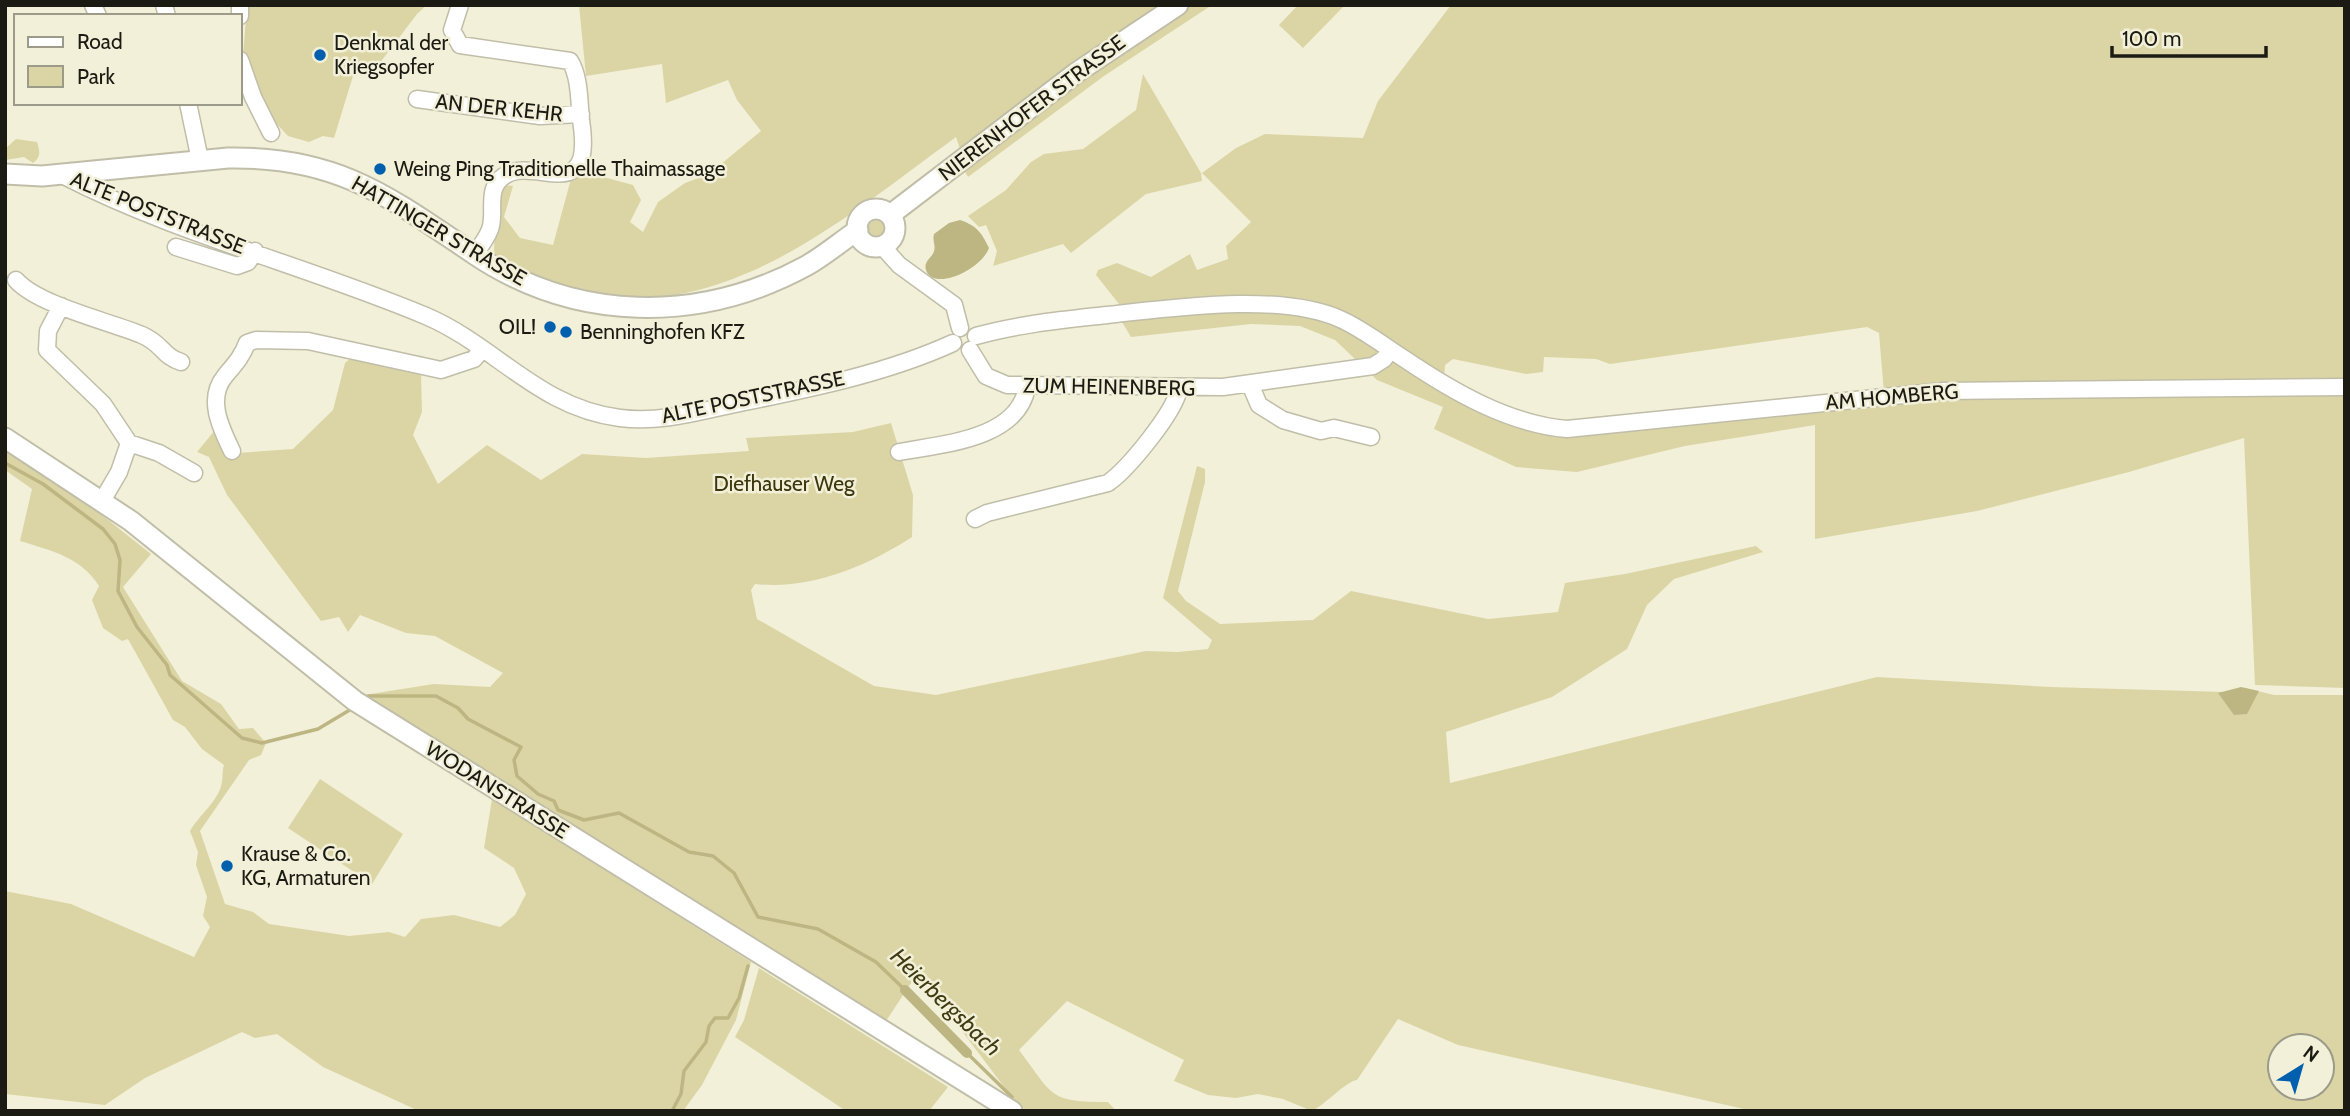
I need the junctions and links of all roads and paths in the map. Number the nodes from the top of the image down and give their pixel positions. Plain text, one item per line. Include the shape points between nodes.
1 (460, 5) edge
2 (1178, 5) edge
3 (242, 66) edge
4 (417, 99) dead end
5 (188, 105) edge
6 (580, 114) junction
7 (271, 133) dead end
8 (200, 160) junction
9 (5, 174) edge
10 (62, 175) junction
11 (42, 176) junction
12 (5, 188) edge
13 (890, 215) junction
14 (875, 240) junction
15 (176, 247) dead end
16 (255, 251) junction
17 (475, 254) junction
18 (16, 280) dead end
19 (61, 306) junction
20 (957, 336) junction
21 (973, 343) junction
22 (1390, 350) junction
23 (481, 351) junction
24 (180, 362) dead end
25 (1250, 384) junction
26 (1027, 387) junction
27 (2345, 387) edge
28 (1179, 389) junction
29 (1371, 437) dead end
30 (5, 438) edge
31 (129, 443) junction
32 (232, 451) dead end
33 (899, 452) dead end
34 (194, 472) dead end
35 (102, 501) junction
36 (975, 519) dead end
37 (1008, 1109) edge

1 - 6 street, AN DER KEHR via 452,30 460,45 570,61
2 - 13 main road, NIERENHOFER STRASSE via 1076,73
3 - 7 street
4 - 6 street, AN DER KEHR via 540,116
5 - 8 street
6 - 17 street, AN DER KEHR via 585,146 581,160 562,174 516,171 504,176 493,192 491,226
8 - 10 main road, HATTINGER STRASSE
8 - 17 main road, HATTINGER STRASSE via 257,157 334,171 391,198
9 - 11 main road, HATTINGER STRASSE
10 - 11 main road, HATTINGER STRASSE
10 - 16 street, ALTE POSTSTRASSE via 154,215
11 - 12 main road, HATTINGER STRASSE
13 - 14 main road via 895,226
13 - 14 main road, HATTINGER STRASSE via 878,209 861,218
14 - 17 main road, HATTINGER STRASSE via 827,254 733,297 649,309 556,294 515,278
14 - 20 street via 899,265 954,305
15 - 16 street, ALTE POSTSTRASSE via 237,266 248,262
16 - 23 street, ALTE POSTSTRASSE via 427,317
18 - 19 street via 23,289
19 - 24 street via 159,342 169,358
19 - 31 street via 48,331 47,350 103,404
20 - 21 street via 968,328
20 - 23 street, ALTE POSTSTRASSE via 909,363 656,419 620,418 568,406
21 - 22 street via 1011,326 1178,306 1252,304 1340,319
21 - 26 street, ZUM HEINENBERG via 986,376
22 - 25 street, ZUM HEINENBERG via 1373,366
22 - 27 street, AM HOMBERG via 1494,410 1538,427 1567,429 1943,391
23 - 32 street via 474,359 441,370 308,341 247,343 217,393 218,421
25 - 28 street, ZUM HEINENBERG
25 - 29 street via 1259,405 1283,420 1321,431 1334,428
26 - 28 street, ZUM HEINENBERG
26 - 33 street via 1017,408 989,431
28 - 36 street via 1161,421 1108,483
30 - 35 main road, WODANSTRASSE
31 - 34 street
31 - 35 street
35 - 37 main road, WODANSTRASSE via 360,704

